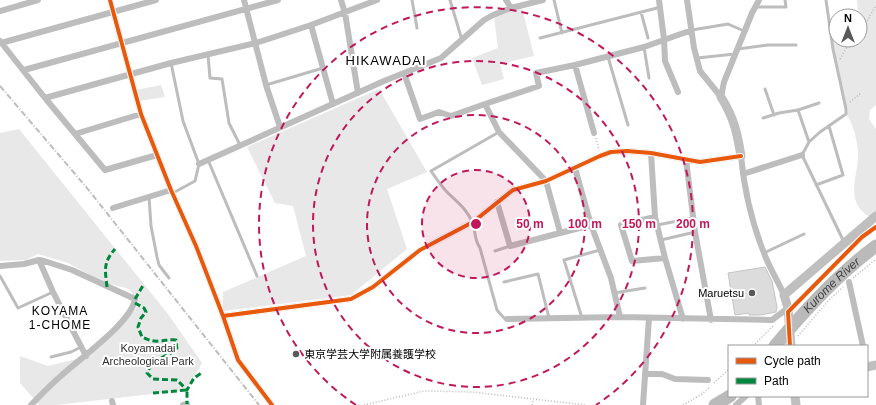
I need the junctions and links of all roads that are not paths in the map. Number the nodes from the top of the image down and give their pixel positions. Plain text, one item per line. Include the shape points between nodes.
1 (38, 0) edge
2 (110, 0) edge
3 (156, 0) edge
4 (244, 0) edge
5 (278, 0) edge
6 (341, 0) edge
7 (377, 0) edge
8 (412, 0) edge
9 (450, 0) edge
10 (506, 0) edge
11 (543, 0) edge
12 (554, 0) edge
13 (659, 0) edge
14 (687, 0) edge
15 (759, 0) edge
16 (786, 0) edge
17 (826, 0) edge
18 (661, 7) junction
19 (755, 7) junction
20 (511, 8) junction
21 (246, 9) junction
22 (0, 10) edge
23 (113, 12) junction
24 (641, 12) junction
25 (345, 13) junction
26 (311, 25) junction
27 (417, 28) dead end
28 (692, 30) junction
29 (745, 32) junction
30 (562, 33) junction
31 (540, 38) dead end
32 (648, 38) dead end
33 (664, 39) junction
34 (462, 40) junction
35 (1, 42) edge
36 (122, 43) junction
37 (256, 43) junction
38 (796, 45) dead end
39 (644, 47) junction
40 (737, 52) junction
41 (208, 54) junction
42 (608, 57) junction
43 (697, 58) junction
44 (171, 63) junction
45 (575, 65) junction
46 (323, 68) junction
47 (24, 70) junction
48 (404, 73) junction
49 (130, 74) junction
50 (649, 78) dead end
51 (266, 85) junction
52 (765, 90) dead end
53 (678, 92) dead end
54 (358, 93) junction
55 (720, 97) junction
56 (45, 98) junction
57 (819, 103) dead end
58 (333, 104) junction
59 (486, 104) junction
60 (798, 110) junction
61 (140, 114) junction
62 (774, 115) junction
63 (763, 118) dead end
64 (628, 125) dead end
65 (829, 126) junction
66 (280, 127) junction
67 (499, 132) junction
68 (594, 132) road end
69 (75, 134) junction
70 (809, 142) junction
71 (240, 145) junction
72 (651, 153) junction
73 (156, 155) junction
74 (802, 155) junction
75 (740, 156) junction
76 (208, 160) junction
77 (686, 160) junction
78 (199, 164) junction
79 (575, 168) junction
80 (743, 174) junction
81 (546, 181) junction
82 (816, 185) junction
83 (172, 192) junction
84 (149, 197) junction
85 (497, 202) junction
86 (113, 208) dead end
87 (876, 216) edge
88 (655, 218) junction
89 (693, 218) junction
90 (472, 222) junction
91 (590, 225) junction
92 (657, 225) junction
93 (560, 232) junction
94 (695, 232) junction
95 (804, 234) dead end
96 (661, 240) junction
97 (844, 242) junction
98 (510, 246) junction
99 (600, 250) junction
100 (495, 251) dead end
101 (764, 253) junction
102 (665, 258) junction
103 (39, 260) junction
104 (0, 266) edge
105 (0, 276) edge
106 (257, 276) dead end
107 (169, 278) dead end
108 (504, 282) dead end
109 (849, 282) road end
110 (645, 288) dead end
111 (53, 292) junction
112 (614, 293) junction
113 (784, 294) junction
114 (788, 310) junction
115 (223, 316) junction
116 (620, 317) junction
117 (507, 318) joint
118 (549, 318) junction
119 (582, 318) junction
120 (649, 318) junction
121 (683, 319) junction
122 (711, 320) junction
123 (790, 345) edge
124 (863, 345) edge
125 (81, 347) junction
126 (86, 356) junction
127 (52, 358) dead end
128 (645, 374) junction
129 (708, 380) dead end
130 (745, 397) edge
131 (32, 405) edge
132 (183, 405) edge
133 (187, 405) edge
134 (272, 405) edge
135 (643, 405) edge
136 (736, 405) edge

1 - 22 street
2 - 23 street
3 - 23 street
4 - 21 street
5 - 21 street
6 - 25 street
7 - 25 street
8 - 27 lane
9 - 34 lane
10 - 20 street
11 - 20 street
12 - 30 lane
13 - 18 street
14 - 28 street
15 - 19 street
16 - 19 lane via 786,7
17 - 65 lane via 846,106 846,114
18 - 24 lane
18 - 33 street
19 - 29 street
20 - 34 street via 488,17
21 - 36 street
21 - 37 street
23 - 35 street
23 - 36 street
24 - 30 lane
24 - 32 lane
25 - 26 street
25 - 54 street
26 - 37 street
26 - 46 street
28 - 29 lane via 728,24
28 - 33 street
28 - 43 street
29 - 40 street
30 - 31 lane
33 - 39 street
33 - 53 street via 665,61
34 - 48 street via 441,58
35 - 47 street
36 - 47 street
36 - 49 street
37 - 41 street
37 - 51 street
38 - 40 lane via 768,45
39 - 42 street
39 - 50 lane
40 - 43 lane
40 - 55 street
41 - 44 street
41 - 71 lane via 210,78 222,79 229,123
42 - 45 street
42 - 64 lane
43 - 55 street via 700,71
44 - 49 street
44 - 78 lane via 183,121
45 - 59 street via 536,73 539,86
45 - 68 street
46 - 51 lane
46 - 58 street
47 - 56 street
48 - 54 street
48 - 59 street via 420,119 439,112 452,116
49 - 56 street
49 - 61 street
51 - 66 street
52 - 62 lane
54 - 58 street
55 - 75 street via 736,127
56 - 69 street
57 - 60 lane
58 - 66 street
59 - 67 street
60 - 62 lane
60 - 70 lane
61 - 69 street
61 - 73 street
62 - 63 lane
65 - 70 lane
65 - 82 lane via 843,175
66 - 71 street
67 - 81 street
67 - 90 lane via 431,171 463,207
69 - 73 street via 105,170
70 - 74 lane
71 - 76 street
72 - 77 street
72 - 79 street via 611,152
72 - 88 street
73 - 83 street
74 - 80 street
74 - 82 lane
75 - 77 street via 700,162
75 - 80 street
76 - 78 street
76 - 106 lane
77 - 89 street
78 - 83 lane via 195,181
79 - 81 street
79 - 91 street
80 - 101 street
81 - 85 street via 513,190
81 - 93 street
82 - 97 lane
83 - 84 street
83 - 115 street
84 - 86 street
84 - 107 lane via 157,257 159,265
85 - 90 street
85 - 98 street
87 - 97 street
88 - 92 street
88 - 102 street via 621,226 632,261
89 - 92 lane
89 - 94 street
90 - 115 street via 420,250 373,287 351,298
90 - 117 lane via 497,310
91 - 93 street
91 - 99 street
92 - 96 street
93 - 98 street
94 - 96 lane
94 - 122 street
95 - 101 lane
96 - 102 street
97 - 113 street
98 - 100 lane
99 - 112 street
99 - 119 lane via 564,260
101 - 113 street
102 - 121 street
103 - 104 street
103 - 111 street
103 - 126 street via 72,270 135,299 128,314
105 - 111 lane via 18,308
108 - 118 lane via 538,274
109 - 124 street
110 - 112 lane
111 - 125 street
112 - 116 street
113 - 114 street
114 - 122 street via 772,320
114 - 123 street
115 - 134 street via 241,364
116 - 119 street
116 - 120 street
117 - 118 street
118 - 119 street
120 - 121 street
120 - 128 street
121 - 122 street
125 - 126 street
125 - 127 lane
126 - 131 street via 62,374
128 - 129 street via 662,374 675,379
128 - 135 street
130 - 136 street
132 - 133 street

